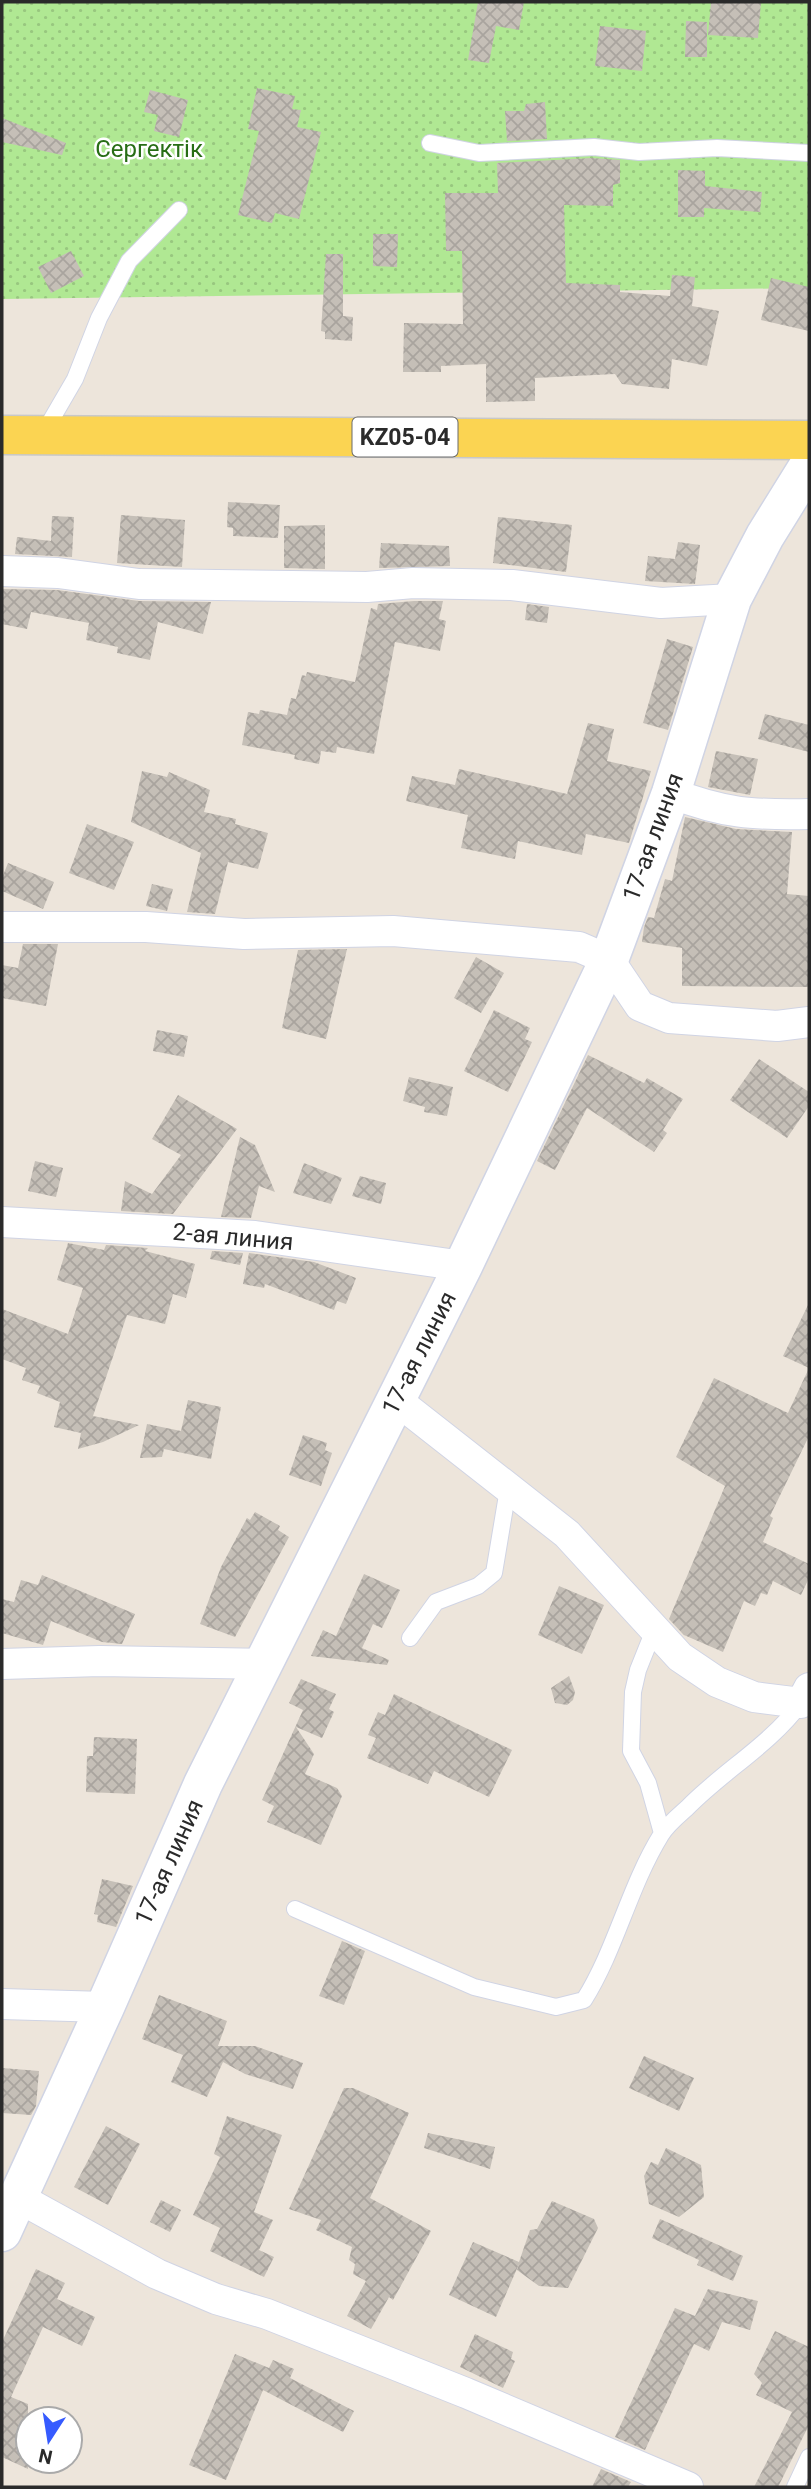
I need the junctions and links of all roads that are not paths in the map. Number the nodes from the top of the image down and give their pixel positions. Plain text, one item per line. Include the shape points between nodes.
1 (430, 143) dead end
2 (809, 153) edge
3 (179, 210) dead end
4 (2, 435) edge
5 (42, 436) junction
6 (809, 440) edge
7 (809, 465) edge
8 (2, 571) edge
9 (732, 599) junction
10 (671, 793) junction
11 (809, 814) edge
12 (2, 927) edge
13 (609, 960) junction
14 (809, 1022) edge
15 (2, 1222) edge
16 (463, 1266) junction
17 (396, 1399) junction
18 (508, 1489) junction
19 (654, 1630) junction
20 (410, 1638) dead end
21 (2, 1664) edge
22 (263, 1664) junction
23 (805, 1695) edge
24 (662, 1833) junction
25 (295, 1909) dead end
26 (2, 2004) edge
27 (105, 2007) junction
28 (17, 2197) junction
29 (2, 2232) edge
30 (809, 2457) edge
31 (688, 2487) edge
32 (794, 2487) edge

1 - 2 lane via 479,153 594,147 639,152 717,148
3 - 5 lane via 129,261 99,318 75,379
4 - 5 main road, KZ05-04
5 - 6 main road, KZ05-04
7 - 9 street, 17-ая линия
8 - 9 street via 139,584 512,584 661,603
9 - 10 street, 17-ая линия
10 - 11 street via 712,809
10 - 13 street, 17-ая линия
12 - 13 street via 244,934 393,932 579,947
13 - 14 street via 639,1006 669,1017 777,1026
13 - 16 street, 17-ая линия
15 - 16 street, 2-ая линия via 255,1236
16 - 17 street, 17-ая линия
17 - 18 street
17 - 22 street, 17-ая линия
18 - 19 street via 567,1534
18 - 20 lane via 494,1573 478,1586 436,1602
19 - 23 street via 680,1657 717,1682 754,1697
19 - 24 lane via 633,1692 631,1751 649,1783
21 - 22 street
22 - 27 street, 17-ая линия via 202,1784
23 - 24 lane via 781,1730 713,1781
24 - 25 lane via 595,1983 584,2000 555,2007 474,1987
26 - 27 street
27 - 28 street, 17-ая линия
28 - 29 street, 17-ая линия
28 - 31 street via 99,2245 192,2289 267,2314
30 - 32 lane

